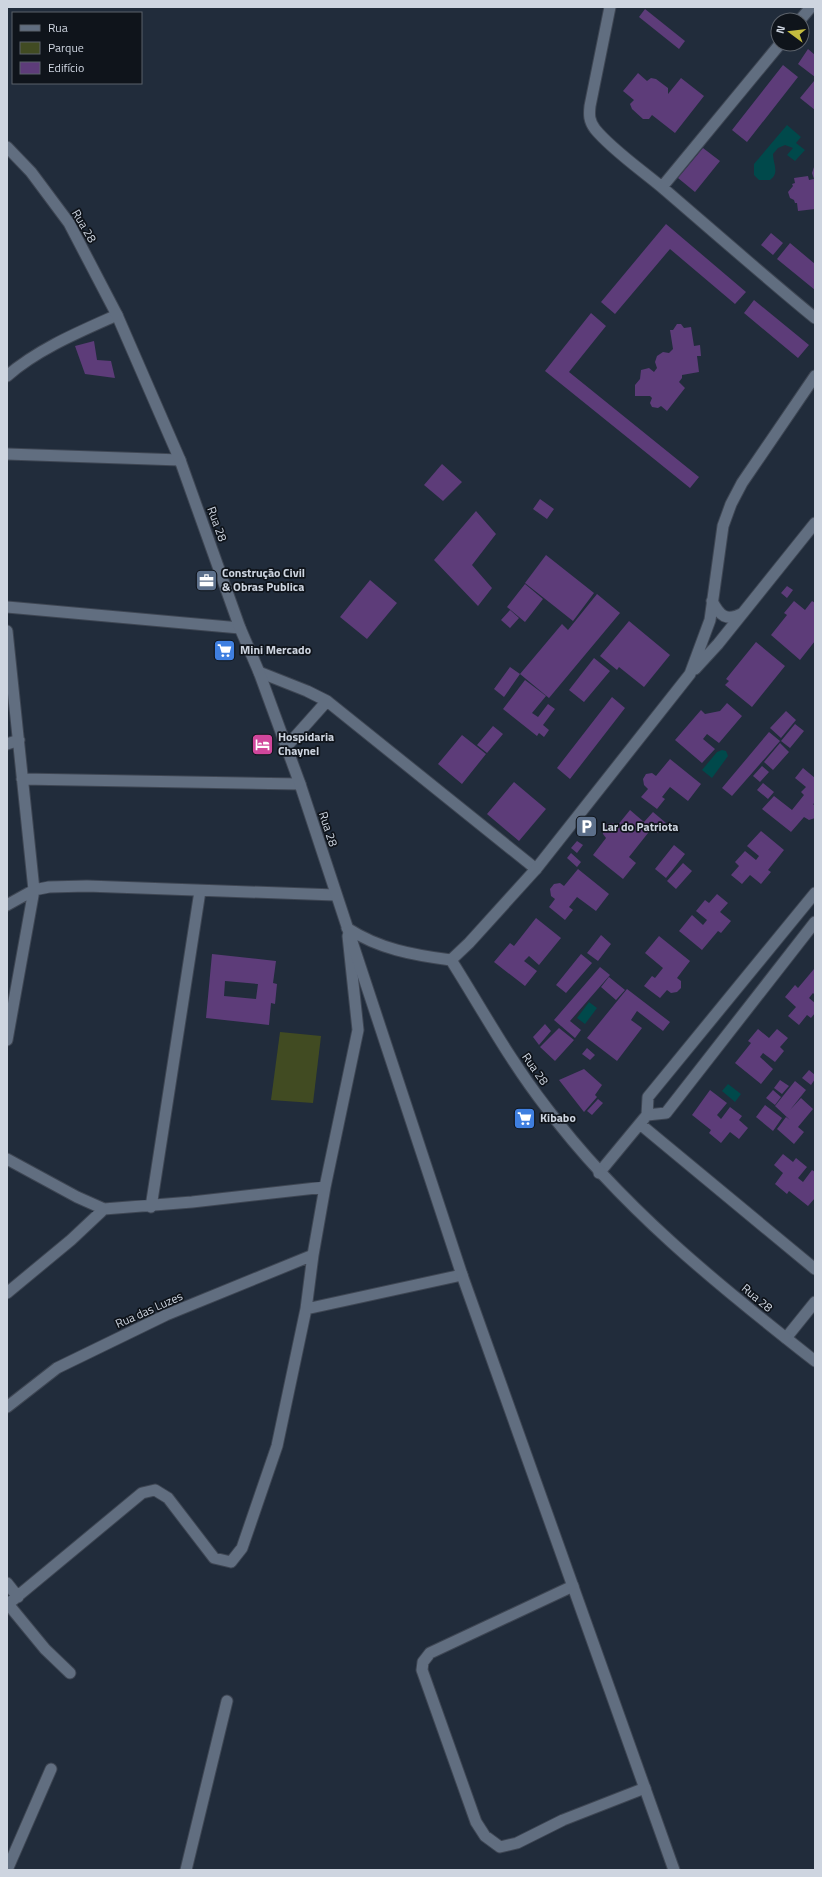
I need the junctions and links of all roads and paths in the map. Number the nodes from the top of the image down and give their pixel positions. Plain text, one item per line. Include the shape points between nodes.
1 (610, 7) edge
2 (773, 52) edge
3 (7, 147) edge
4 (662, 188) junction
5 (117, 315) junction
6 (815, 318) edge
7 (7, 376) edge
8 (815, 376) edge
9 (7, 454) edge
10 (180, 460) junction
11 (815, 523) edge
12 (712, 600) junction
13 (7, 607) edge
14 (745, 611) junction
15 (240, 628) junction
16 (7, 632) edge
17 (259, 672) junction
18 (690, 674) junction
19 (327, 701) junction
20 (19, 740) junction
21 (7, 744) edge
22 (286, 747) junction
23 (22, 779) junction
24 (300, 784) junction
25 (536, 869) junction
26 (34, 890) junction
27 (200, 891) junction
28 (815, 893) edge
29 (335, 895) junction
30 (7, 905) edge
31 (815, 922) edge
32 (347, 928) junction
33 (451, 960) junction
34 (7, 1040) edge
35 (647, 1116) junction
36 (640, 1124) junction
37 (7, 1159) edge
38 (599, 1172) junction
39 (325, 1187) junction
40 (151, 1207) junction
41 (104, 1209) junction
42 (313, 1255) junction
43 (815, 1269) edge
44 (462, 1275) junction
45 (7, 1293) edge
46 (815, 1302) edge
47 (306, 1309) junction
48 (786, 1338) junction
49 (815, 1361) edge
50 (7, 1407) edge
51 (7, 1583) edge
52 (573, 1586) junction
53 (18, 1597) junction
54 (8, 1605) edge
55 (70, 1673) dead end
56 (227, 1701) dead end
57 (51, 1769) dead end
58 (645, 1788) junction
59 (7, 1870) edge
60 (186, 1870) edge
61 (674, 1870) edge

1 - 4 street via 589,116 596,130
2 - 4 street
3 - 5 street, Rua 28 via 31,172 69,223
4 - 6 street
5 - 7 street via 77,333 19,366
5 - 10 street, Rua 28
8 - 12 street via 742,483 731,504 723,526
9 - 10 street
10 - 15 street, Rua 28
11 - 14 street
12 - 14 street via 718,612 725,616 734,617
12 - 18 street via 710,620
13 - 15 street
14 - 18 street
15 - 17 street, Rua 28
16 - 20 street
17 - 19 street
17 - 22 street, Rua 28
18 - 25 street
19 - 22 street
19 - 25 street
20 - 21 street
20 - 23 street
22 - 24 street, Rua 28
23 - 24 street
23 - 26 street
24 - 29 street, Rua 28
25 - 33 street
26 - 27 street via 87,886
26 - 30 street
26 - 34 street
27 - 29 street
27 - 40 street
28 - 35 street via 648,1097
29 - 32 street, Rua 28
31 - 35 street via 666,1113
32 - 33 street via 396,951 413,956
32 - 39 street via 358,1030
32 - 44 street
33 - 38 street, Rua 28 via 517,1068
35 - 36 street
36 - 38 street
36 - 43 street
37 - 41 street
38 - 48 street, Rua 28 via 622,1197 668,1238
39 - 40 street
39 - 42 street
40 - 41 street
41 - 45 street
42 - 47 street
42 - 50 street, Rua das Luzes via 166,1316 57,1368
44 - 47 street
44 - 52 street
46 - 48 street
47 - 53 street via 277,1446 242,1548 231,1562 214,1558 168,1498 155,1490 142,1494
48 - 49 street, Rua 28
51 - 53 street
52 - 58 street
52 - 58 street via 430,1653 423,1662 422,1670 476,1822 485,1836 500,1846 517,1843 563,1820
53 - 54 street
54 - 55 street via 45,1649
56 - 60 street
57 - 59 street
58 - 61 street

